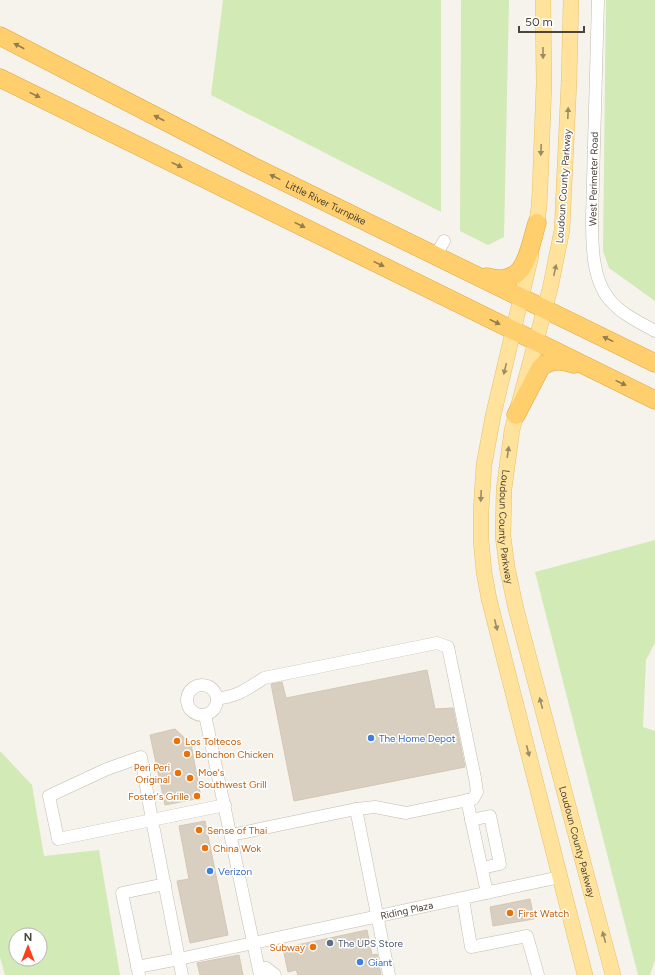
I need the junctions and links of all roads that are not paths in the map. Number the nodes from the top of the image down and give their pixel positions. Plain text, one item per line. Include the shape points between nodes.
1 (543, 0) edge
2 (571, 0) edge
3 (598, 0) edge
4 (0, 36) edge
5 (0, 78) edge
6 (537, 223) junction
7 (469, 271) junction
8 (522, 297) junction
9 (545, 308) junction
10 (514, 331) junction
11 (655, 331) edge
12 (536, 341) junction
13 (655, 363) edge
14 (602, 374) junction
15 (655, 400) edge
16 (516, 415) junction
17 (217, 698) junction
18 (205, 715) junction
19 (467, 800) junction
20 (225, 805) junction
21 (356, 809) junction
22 (152, 820) junction
23 (471, 820) junction
24 (231, 835) junction
25 (482, 868) junction
26 (560, 877) junction
27 (165, 884) junction
28 (487, 893) junction
29 (463, 898) junction
30 (377, 916) junction
31 (253, 942) junction
32 (179, 959) junction
33 (138, 971) edge
34 (260, 972) edge
35 (182, 975) edge
36 (275, 975) edge
37 (389, 975) edge
38 (538, 975) edge
39 (585, 975) edge
40 (614, 975) edge

1 -> 6 main road via 543,99
9 -> 2 main road, Loudoun County Parkway via 563,225
3 - 11 lane, West Perimeter Road via 592,251 601,285 609,299 631,318
7 -> 4 highway, Little River Turnpike via 440,248 245,162
5 -> 10 highway
6 - 7 highway via 524,263 516,275 497,279
6 - 8 main road
7 - 8 highway, Little River Turnpike
8 - 9 highway, Little River Turnpike
8 - 10 main road
9 - 12 main road, Loudoun County Parkway
13 -> 9 highway, Little River Turnpike
10 - 12 highway
10 -> 26 main road via 484,465 480,511 482,556 489,599
12 - 14 highway
12 - 16 main road, Loudoun County Parkway
14 -> 15 highway
14 - 16 highway via 564,361 547,363 541,367
40 -> 16 main road, Loudoun County Parkway via 507,568 503,536 504,489 508,450
17 - 18 lane via 213,711
17 - 18 lane via 209,686 199,685 191,690 187,699 189,708 196,714
17 - 19 lane via 227,698 248,689 264,678 437,643 448,647 477,792 473,799
18 - 20 lane
19 - 21 lane via 406,813 374,807
19 - 23 lane
20 - 22 lane
20 - 24 lane
21 - 24 lane
21 - 30 lane
22 - 22 lane via 141,757 107,769 49,796 58,839
22 - 27 lane
23 - 25 lane
23 - 25 lane via 490,816 500,864
24 - 31 lane
25 - 28 lane
26 - 28 lane, Riding Plaza
26 - 39 main road
27 - 32 lane
27 - 33 lane via 122,893
28 - 29 lane, Riding Plaza
29 - 30 lane, Riding Plaza
29 - 38 lane via 471,947 527,936
30 - 31 lane, Riding Plaza
30 - 37 lane
31 - 32 lane, Riding Plaza
31 - 34 lane
32 - 33 lane, Riding Plaza
32 - 35 lane
34 - 36 lane via 266,968

